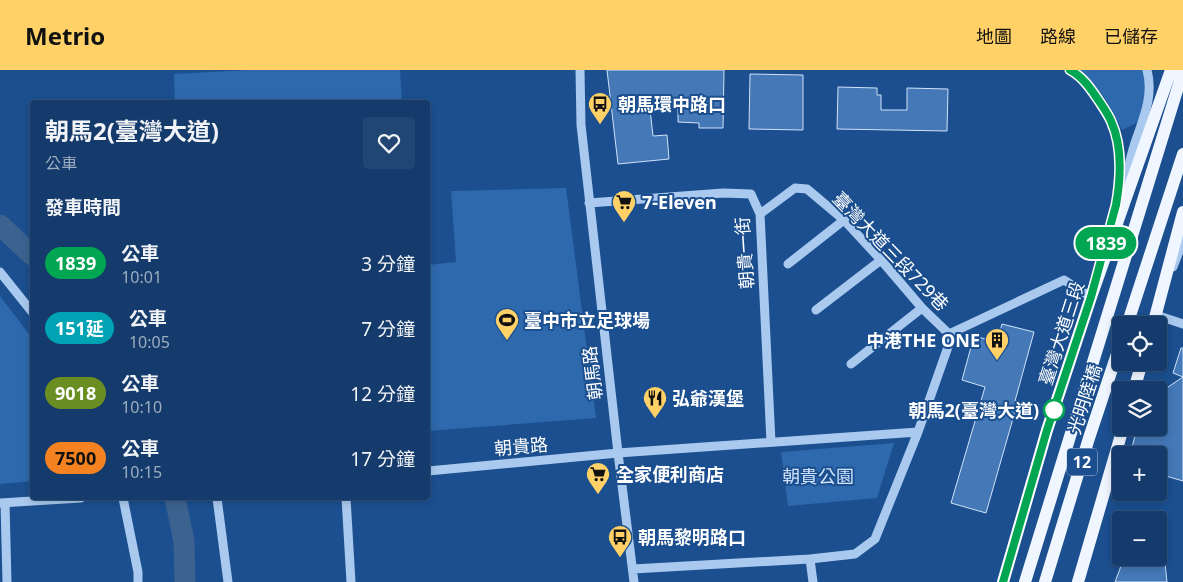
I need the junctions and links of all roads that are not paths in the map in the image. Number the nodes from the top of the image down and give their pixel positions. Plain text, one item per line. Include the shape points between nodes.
1 (580, 70) edge
2 (1070, 70) edge
3 (1147, 70) edge
4 (1171, 70) edge
5 (1183, 71) edge
6 (1183, 154) edge
7 (589, 203) junction
8 (1183, 212) edge
9 (760, 214) junction
10 (844, 220) junction
11 (1183, 226) edge
12 (1183, 241) edge
13 (881, 260) junction
14 (788, 264) dead end
15 (0, 272) edge
16 (1163, 290) junction
17 (1091, 297) junction
18 (922, 308) junction
19 (30, 310) edge
20 (816, 310) dead end
21 (1130, 316) edge
22 (1155, 316) edge
23 (1167, 322) edge
24 (1183, 324) edge
25 (949, 334) junction
26 (851, 364) dead end
27 (1112, 369) edge
28 (918, 432) junction
29 (1121, 436) edge
30 (771, 442) junction
31 (618, 453) junction
32 (430, 471) edge
33 (49, 500) edge
34 (123, 500) edge
35 (217, 500) edge
36 (346, 500) edge
37 (2, 503) edge
38 (810, 559) junction
39 (633, 569) junction
40 (7, 582) edge
41 (138, 582) edge
42 (228, 582) edge
43 (352, 582) edge
44 (634, 582) edge
45 (813, 582) edge
46 (1003, 582) edge
47 (1025, 582) edge
48 (1045, 582) edge
49 (1078, 582) edge

1 - 7 street, 朝馬路 via 581,124
2 - 17 street via 1090,86 1111,121 1120,161 1116,205
3 - 17 street via 1149,101
4 - 17 main road, 臺灣大道三段 / 12
5 - 47 main road, 光明陸橋 / 12
6 - 21 main road
7 - 9 street, 朝貴一街 via 723,193 751,194
7 - 31 street, 朝馬路
8 - 16 main road
9 - 10 street, 臺灣大道三段729巷 via 795,188 807,189
9 - 30 street, 朝貴一街
10 - 13 street, 臺灣大道三段729巷
10 - 14 street
11 - 16 street
12 - 16 street
13 - 18 street, 臺灣大道三段729巷
13 - 20 street
15 - 19 street
16 - 22 main road
17 - 25 street, 臺灣大道三段729巷 via 1064,280
17 - 46 main road, 臺灣大道三段 / 12 via 1047,430
18 - 25 street, 臺灣大道三段729巷
18 - 26 street
23 - 24 street
25 - 28 street via 949,344
27 - 48 main road, 光明陸橋 / 12
28 - 30 street
28 - 38 street via 875,539 855,554
29 - 49 main road, 12
30 - 31 street
31 - 32 street, 朝貴路
31 - 39 street, 朝馬路
33 - 37 street
34 - 41 street
35 - 42 street
36 - 43 street
37 - 40 street
38 - 39 street
38 - 45 street
39 - 44 street, 朝馬路

